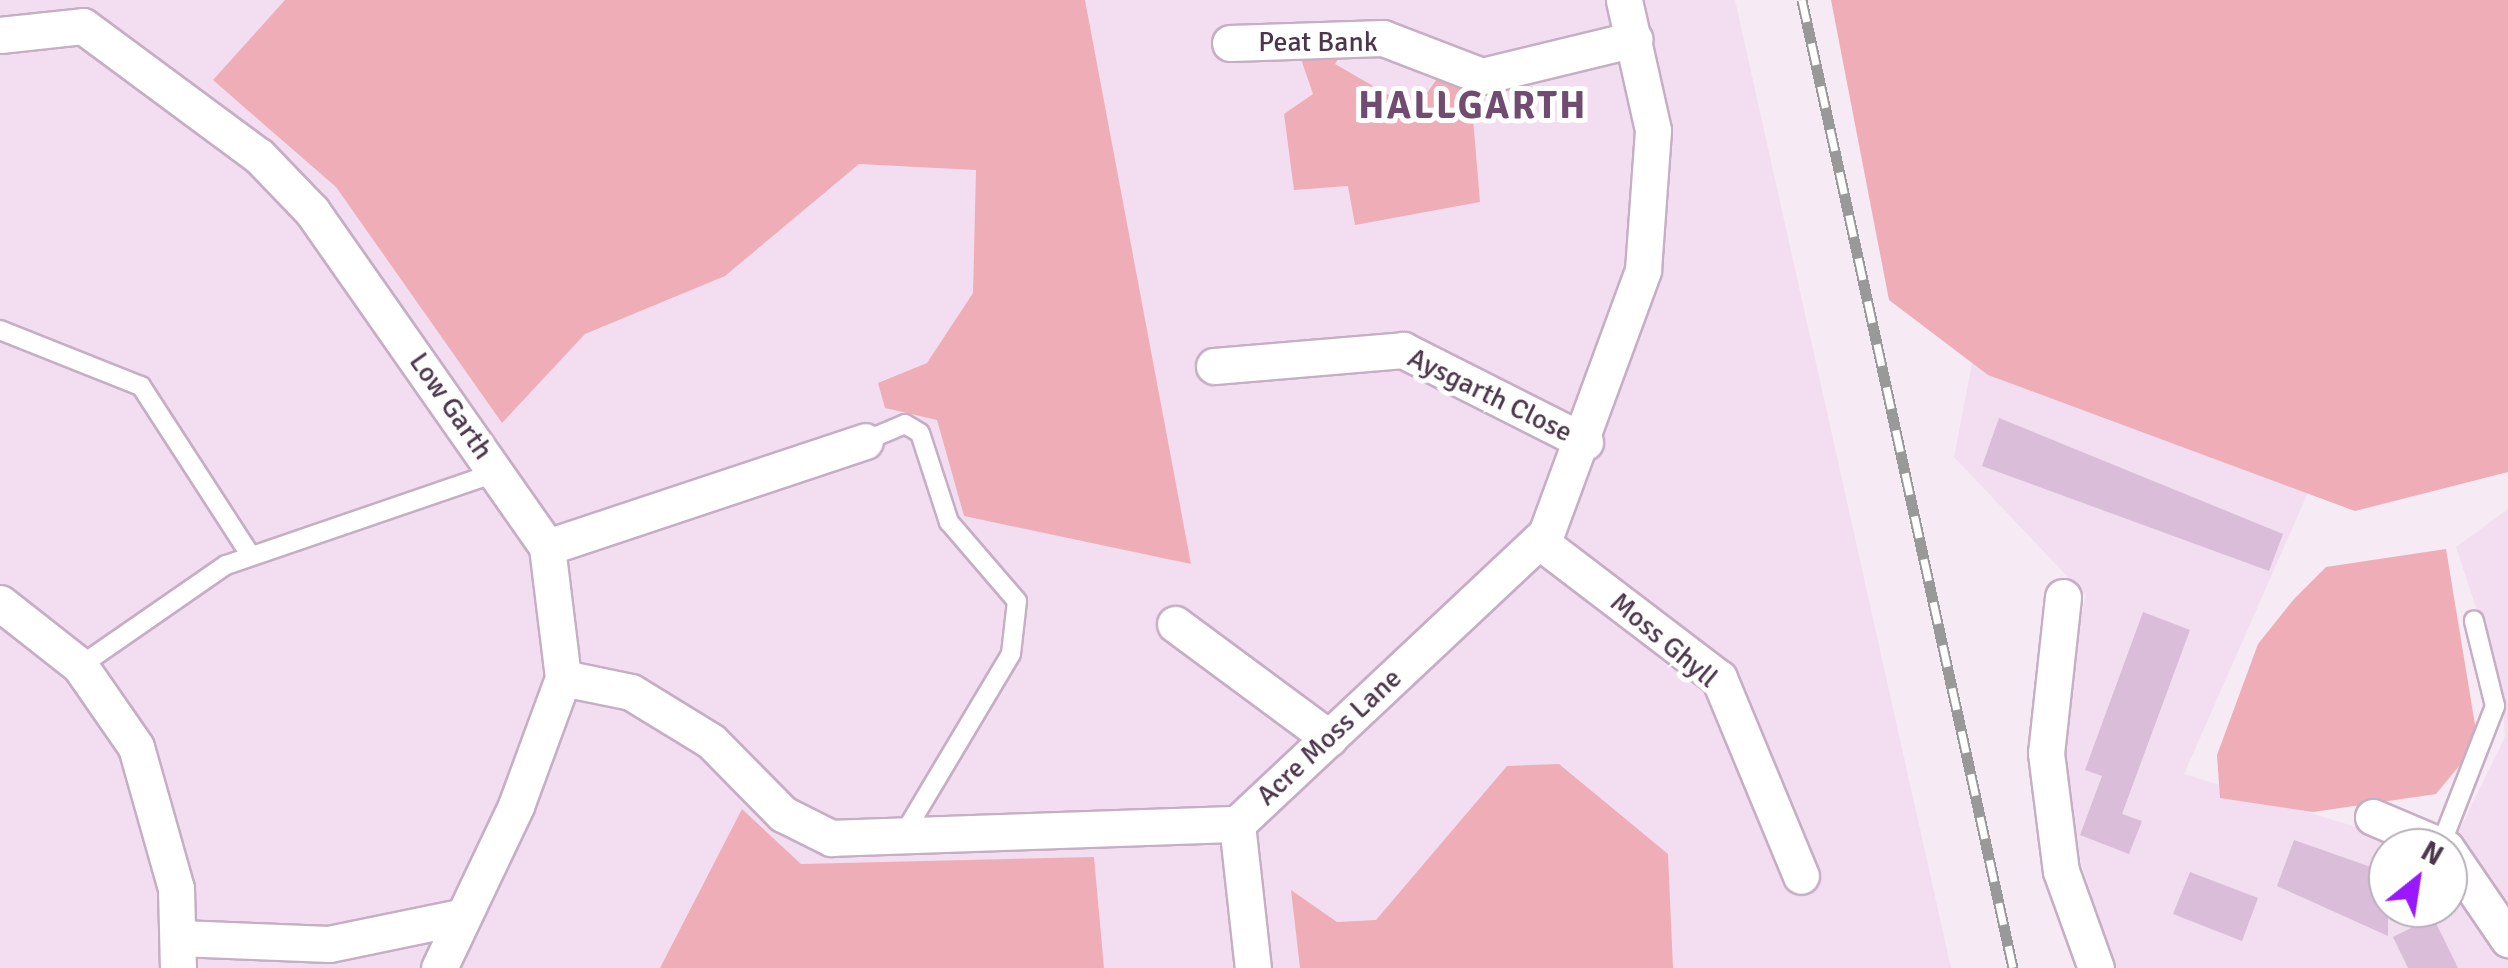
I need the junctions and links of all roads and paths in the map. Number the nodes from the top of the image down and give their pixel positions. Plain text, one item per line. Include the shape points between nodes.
1 (1624, 0) edge
2 (87, 13) edge
3 (0, 35) edge
4 (1635, 39) junction
5 (1230, 43) dead end
6 (0, 330) edge
7 (1214, 366) dead end
8 (864, 441) joint
9 (1585, 442) junction
10 (497, 472) junction
11 (1539, 541) junction
12 (548, 547) junction
13 (251, 556) junction
14 (2063, 597) dead end
15 (0, 603) edge
16 (2474, 621) dead end
17 (1174, 624) dead end
18 (80, 666) junction
19 (563, 678) junction
20 (1329, 738) junction
21 (2372, 817) dead end
22 (1237, 824) junction
23 (2399, 828) edge
24 (2453, 828) edge
25 (903, 836) junction
26 (1801, 876) dead end
27 (2468, 880) edge
28 (459, 917) junction
29 (2508, 940) edge
30 (178, 953) edge
31 (439, 968) edge
32 (1253, 968) edge
33 (2096, 968) edge

1 - 4 street, Acre Moss Lane
2 - 3 street, Low Garth
2 - 10 street, Low Garth via 259,156 312,211
4 - 5 street, Peat Bank via 1482,76 1383,38
4 - 9 street, Acre Moss Lane via 1652,130 1643,270
6 - 13 lane via 141,386
7 - 9 street, Aysgarth Close via 1402,350
8 - 12 street
8 - 25 lane via 905,424 920,433 949,522 1018,601 1011,654
9 - 11 street, Acre Moss Lane
10 - 12 street, Low Garth
10 - 13 lane
11 - 20 street, Acre Moss Lane
11 - 26 street, Moss Ghyll via 1719,678
12 - 19 street, Low Garth
13 - 18 lane
14 - 33 street via 2046,753 2061,871
15 - 18 street
16 - 24 lane via 2495,706
17 - 20 street
18 - 30 street via 136,747 164,829
19 - 25 street, Acre Moss Lane via 631,692 710,741 783,814 831,838
19 - 28 street, Low Garth via 516,806
20 - 22 street, Acre Moss Lane
21 - 23 street
22 - 25 street, Acre Moss Lane
22 - 32 street
27 - 29 street
28 - 30 street via 328,944
28 - 31 street, Low Garth

